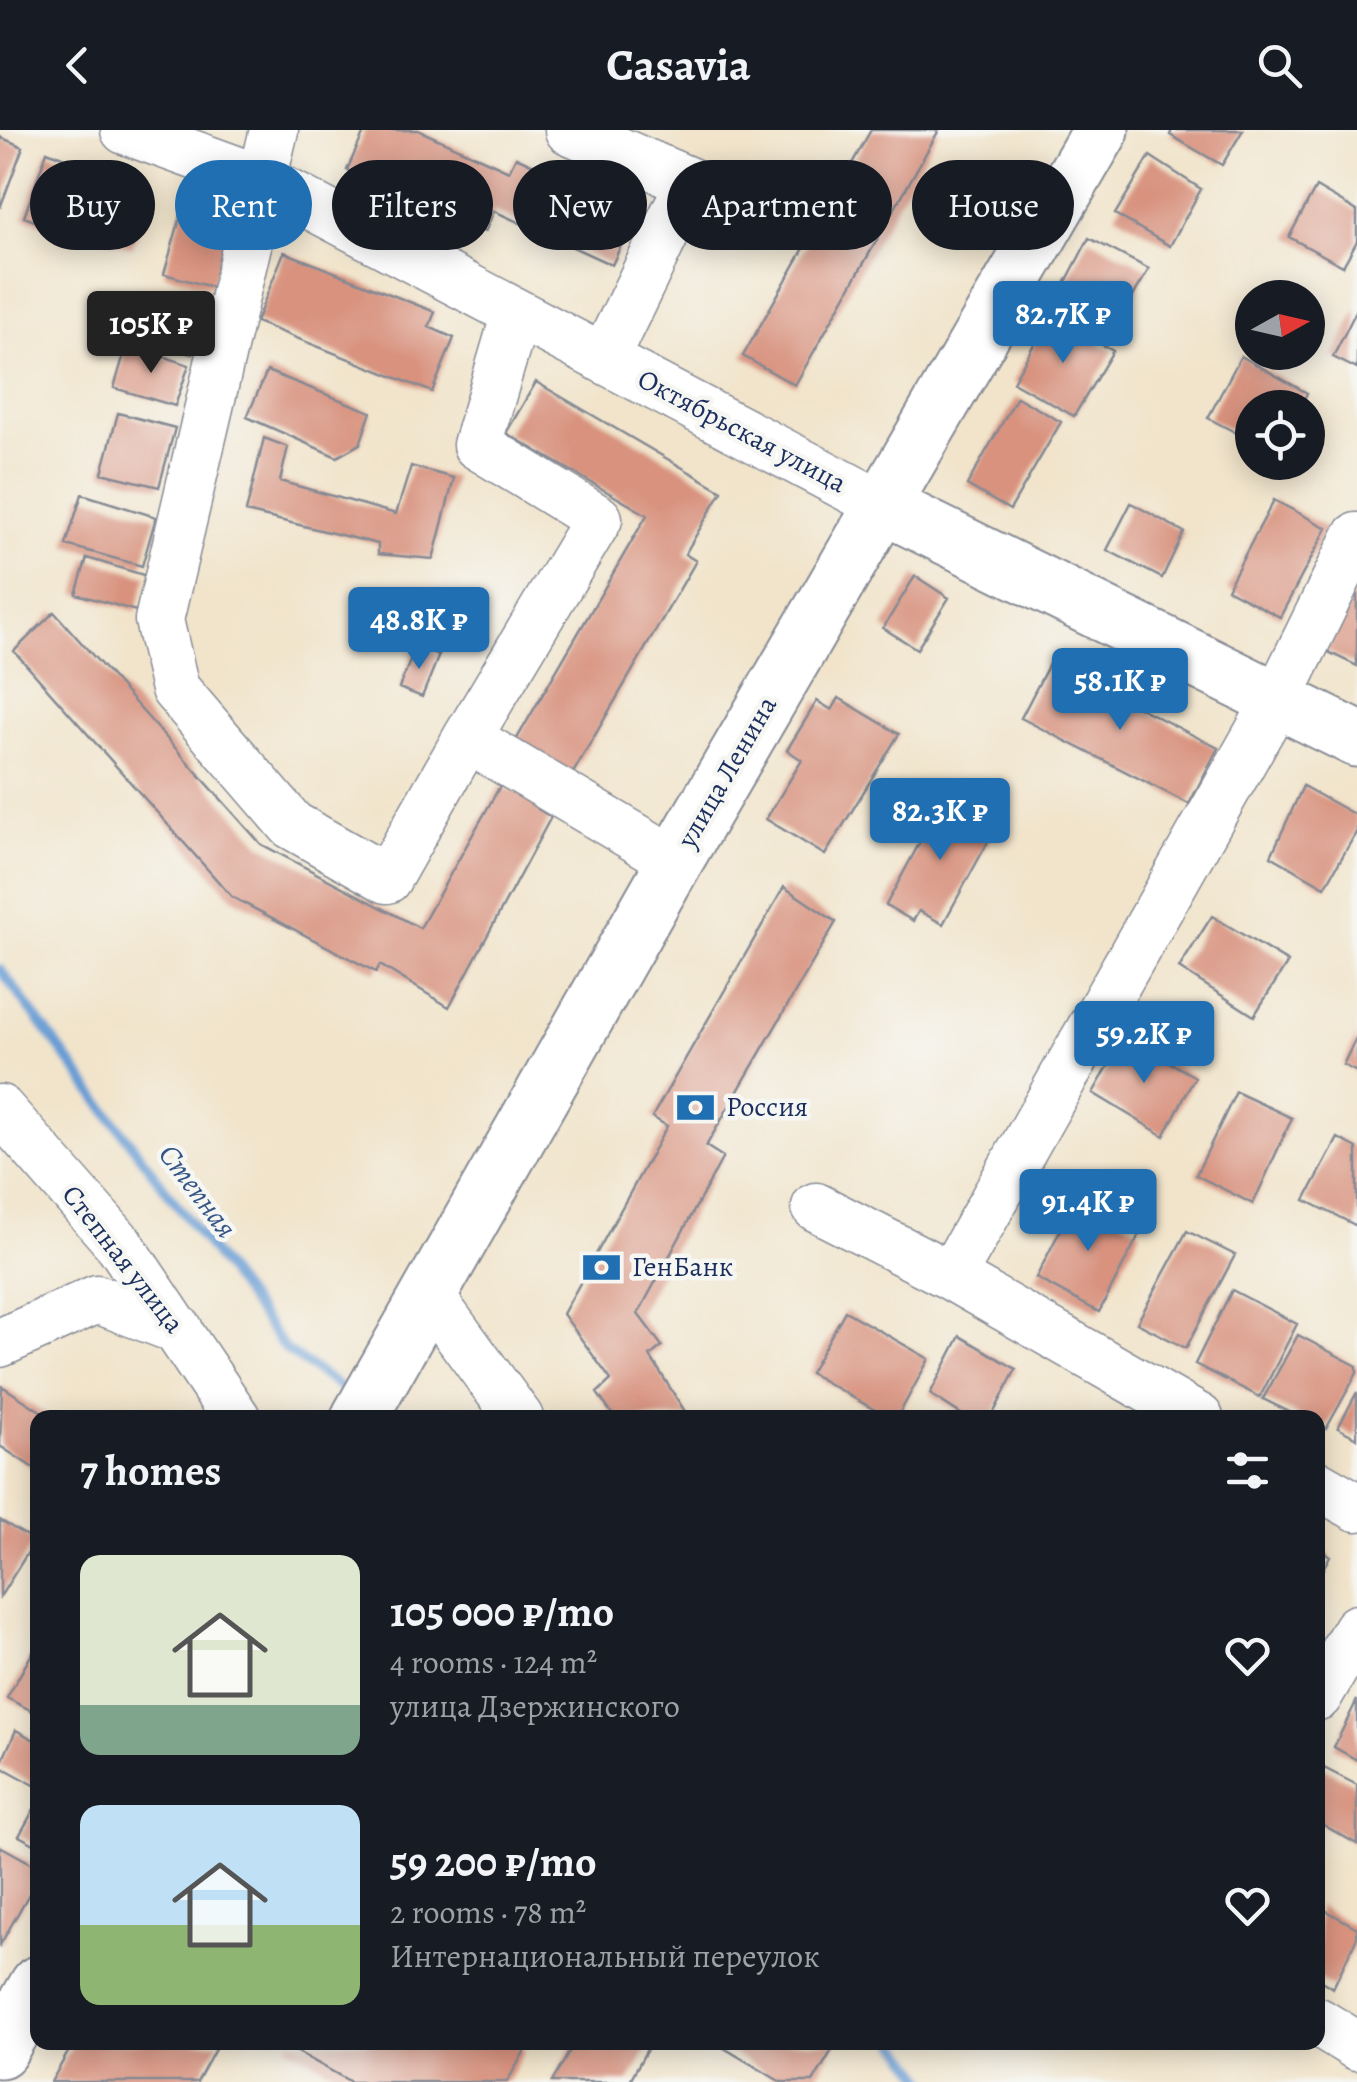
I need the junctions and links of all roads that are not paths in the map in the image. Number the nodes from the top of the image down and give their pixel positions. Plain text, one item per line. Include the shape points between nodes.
1 (125, 130) edge
2 (274, 130) edge
3 (569, 130) edge
4 (1101, 130) edge
5 (645, 144) edge
6 (208, 160) edge
7 (267, 160) edge
8 (312, 206) edge
9 (246, 250) edge
10 (516, 313) junction
11 (604, 359) junction
12 (882, 505) junction
13 (1357, 537) edge
14 (1277, 700) junction
15 (466, 738) junction
16 (1357, 739) edge
17 (675, 862) junction
18 (0, 1109) edge
19 (816, 1206) dead end
20 (951, 1276) junction
21 (417, 1316) junction
22 (179, 1330) junction
23 (0, 1342) edge
24 (231, 1410) edge
25 (364, 1410) edge
26 (511, 1410) edge
27 (1185, 1410) edge
28 (1325, 1489) edge
29 (1357, 1508) edge
30 (1357, 1629) edge
31 (1325, 1684) edge
32 (30, 1998) edge
33 (1325, 2026) edge
34 (1357, 2046) edge
35 (0, 2050) edge

1 - 6 street, Октябрьская улица
2 - 7 street
3 - 5 street
4 - 12 main road, улица Ленина
5 - 11 street via 690,182
8 - 10 street, Октябрьская улица
9 - 15 street via 159,620 175,689 292,825 387,880
10 - 11 street, Октябрьская улица
10 - 15 street via 477,445 598,519
11 - 12 street, Октябрьская улица
12 - 14 main road, Октябрьская улица
12 - 17 main road, улица Ленина
13 - 14 street
14 - 16 main road, Октябрьская улица
14 - 20 street
15 - 17 street
17 - 21 main road, улица Ленина
18 - 22 street, Степная улица via 120,1246
19 - 20 street
20 - 27 street
21 - 25 main road, улица Ленина
21 - 26 street
22 - 23 street via 97,1299
22 - 24 street, Степная улица
28 - 29 street
30 - 31 street
32 - 35 main road
33 - 34 street

